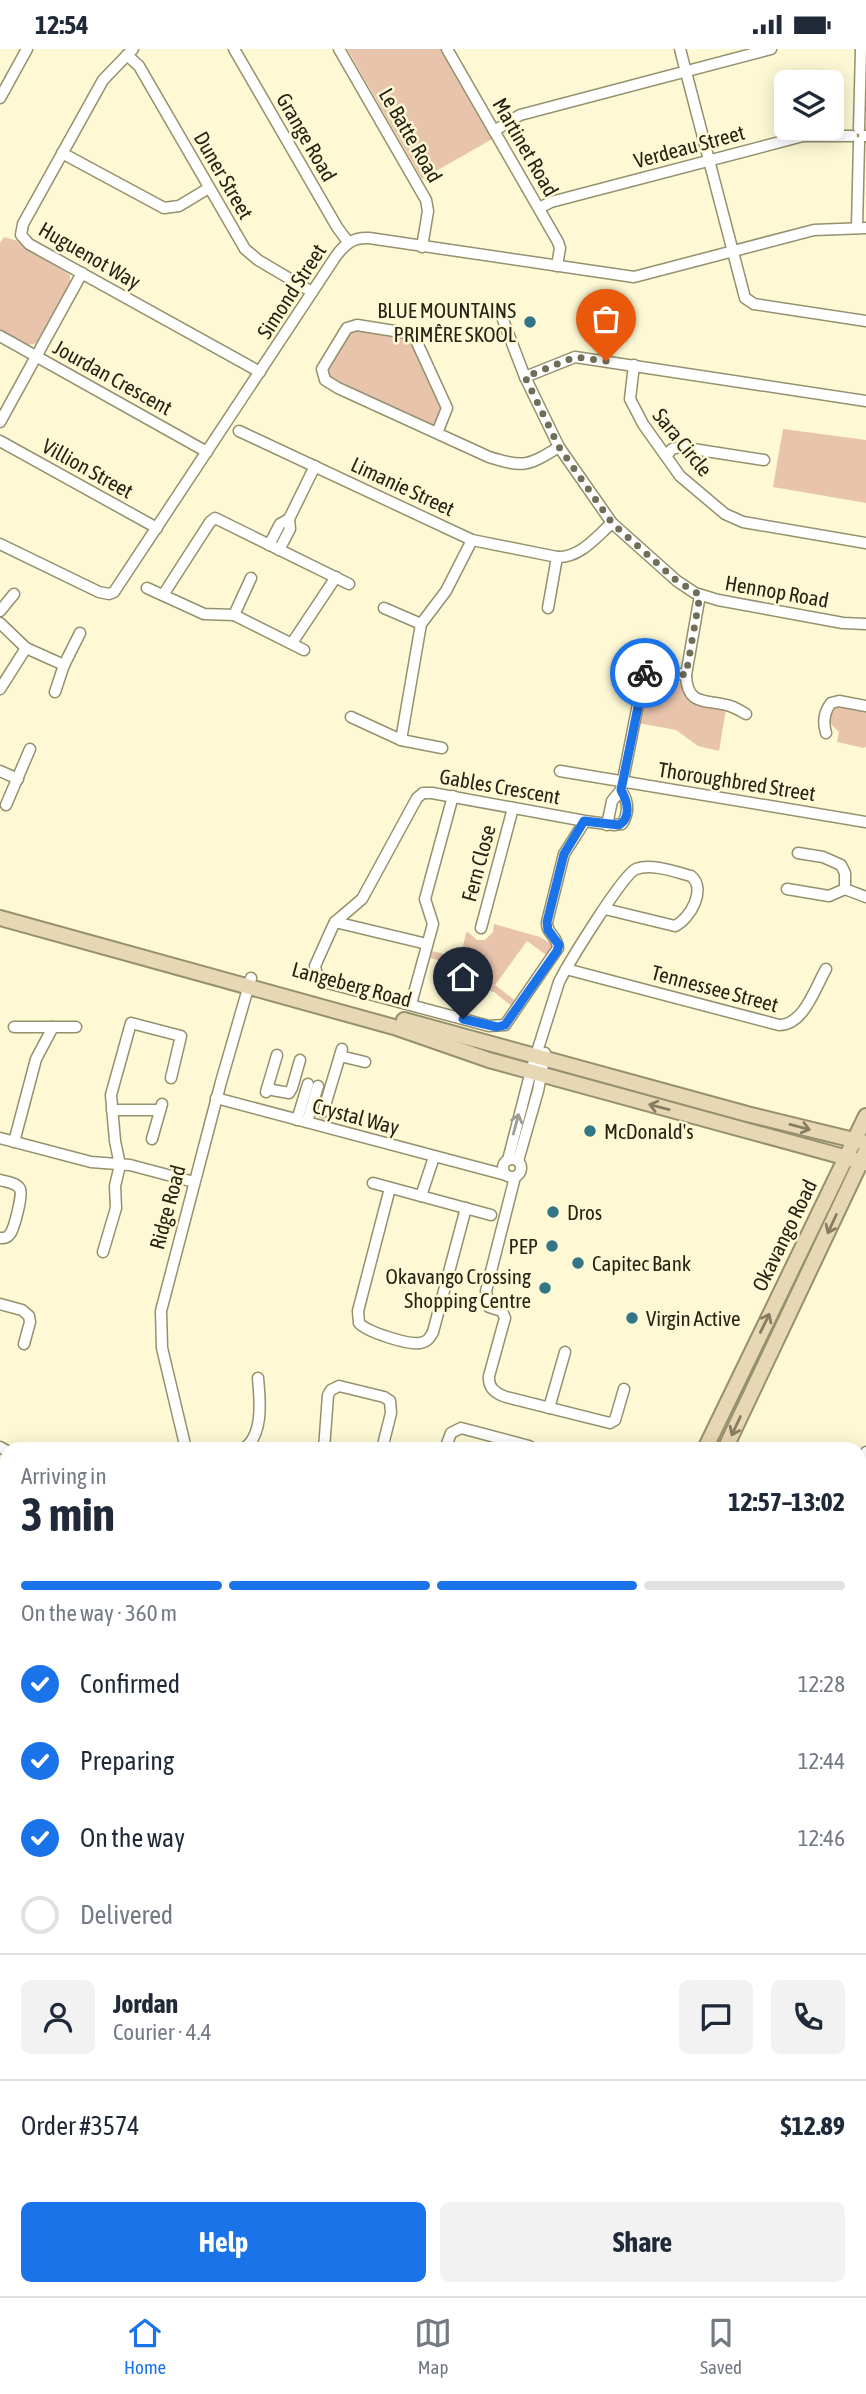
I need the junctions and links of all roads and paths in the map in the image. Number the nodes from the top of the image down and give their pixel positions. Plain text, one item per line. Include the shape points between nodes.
1 (27, 49) edge
2 (234, 49) edge
3 (339, 49) edge
4 (680, 49) edge
5 (771, 49) edge
6 (861, 49) edge
7 (450, 50) edge
8 (130, 52) edge
9 (686, 72) junction
10 (0, 98) edge
11 (494, 131) junction
12 (860, 136) edge
13 (62, 153) junction
14 (709, 161) junction
15 (209, 188) junction
16 (539, 208) junction
17 (861, 228) edge
18 (348, 242) junction
19 (422, 247) junction
20 (733, 251) junction
21 (557, 266) junction
22 (82, 273) junction
23 (312, 292) junction
24 (500, 312) dead end
25 (866, 321) edge
26 (0, 336) edge
27 (36, 356) junction
28 (634, 365) junction
29 (260, 372) junction
30 (525, 377) junction
31 (866, 401) edge
32 (0, 422) edge
33 (239, 431) dead end
34 (437, 433) junction
35 (0, 441) edge
36 (559, 447) junction
37 (207, 451) junction
38 (666, 456) junction
39 (764, 460) dead end
40 (315, 466) junction
41 (612, 523) junction
42 (157, 528) junction
43 (472, 540) junction
44 (866, 543) edge
45 (0, 544) edge
46 (274, 548) junction
47 (557, 557) junction
48 (336, 577) junction
49 (251, 578) dead end
50 (349, 584) dead end
51 (147, 588) dead end
52 (14, 594) dead end
53 (163, 595) junction
54 (700, 595) junction
55 (384, 608) dead end
56 (548, 608) dead end
57 (0, 611) edge
58 (234, 615) junction
59 (0, 623) edge
60 (421, 624) junction
61 (866, 624) edge
62 (80, 633) dead end
63 (292, 643) junction
64 (26, 648) junction
65 (304, 650) dead end
66 (64, 665) junction
67 (686, 675) junction
68 (0, 689) edge
69 (55, 692) dead end
70 (866, 706) edge
71 (746, 714) dead end
72 (351, 717) dead end
73 (826, 733) dead end
74 (401, 740) junction
75 (442, 748) dead end
76 (30, 749) dead end
77 (0, 771) edge
78 (560, 771) dead end
79 (18, 779) junction
80 (622, 786) junction
81 (453, 796) junction
82 (6, 805) dead end
83 (513, 808) junction
84 (584, 821) junction
85 (866, 822) edge
86 (607, 825) junction
87 (797, 853) dead end
88 (787, 889) dead end
89 (845, 889) junction
90 (866, 897) edge
91 (605, 909) junction
92 (0, 912) edge
93 (0, 918) edge
94 (335, 922) junction
95 (481, 928) dead end
96 (427, 944) junction
97 (566, 969) junction
98 (826, 969) dead end
99 (250, 982) junction
100 (411, 1004) junction
101 (14, 1027) dead end
102 (52, 1027) junction
103 (76, 1027) dead end
104 (277, 1055) dead end
105 (540, 1056) junction
106 (300, 1060) dead end
107 (365, 1062) dead end
108 (536, 1072) junction
109 (171, 1078) dead end
110 (295, 1081) junction
111 (313, 1085) junction
112 (329, 1089) junction
113 (216, 1098) junction
114 (112, 1110) junction
115 (323, 1112) dead end
116 (866, 1116) edge
117 (302, 1121) junction
118 (0, 1138) edge
119 (152, 1139) dead end
120 (860, 1141) edge
121 (14, 1142) junction
122 (434, 1157) junction
123 (845, 1157) junction
124 (864, 1159) edge
125 (120, 1165) junction
126 (510, 1169) junction
127 (0, 1180) edge
128 (194, 1182) junction
129 (373, 1183) dead end
130 (390, 1188) junction
131 (421, 1196) junction
132 (466, 1208) junction
133 (491, 1215) dead end
134 (0, 1238) edge
135 (103, 1252) dead end
136 (0, 1304) edge
137 (24, 1344) dead end
138 (565, 1353) dead end
139 (258, 1378) dead end
140 (624, 1389) dead end
141 (549, 1408) junction
142 (184, 1442) edge
143 (252, 1442) edge
144 (325, 1442) edge
145 (384, 1442) edge
146 (448, 1442) edge
147 (514, 1442) edge
148 (708, 1442) edge
149 (727, 1442) edge

1 - 10 street
2 - 18 street, Grange Road
3 - 19 street, Le Batte Road via 426,200
4 - 9 street
5 - 9 street
6 - 12 street
7 - 11 street, Martinet Road
8 - 13 street, Huguenot Way via 103,80
8 - 15 street, Duner Street
9 - 11 street via 520,115
9 - 14 street
11 - 16 street, Martinet Road
12 - 14 street, Verdeau Street via 803,137
12 - 17 street
13 - 15 street via 164,208 179,207
13 - 22 street, Huguenot Way via 23,223 21,235
14 - 16 street, Verdeau Street
14 - 20 street
15 - 23 street, Duner Street via 249,253
16 - 21 street, Martinet Road via 560,246
17 - 20 street, Simond Street via 814,230
18 - 19 street, Simond Street via 364,238
18 - 23 street, Simond Street
19 - 21 street, Simond Street
20 - 21 street, Simond Street via 634,277
20 - 25 street via 744,296 750,303
22 - 27 street
22 - 29 street, Huguenot Way
23 - 29 street, Simond Street
24 - 30 street, Hennop Road
26 - 27 street, Jourdan Crescent
27 - 32 street
27 - 37 street, Jourdan Crescent
28 - 30 street via 575,357
28 - 31 street
28 - 38 street, Sara Circle via 632,405
29 - 37 street, Simond Street
30 - 36 street, Hennop Road
33 - 40 street, Limanie Street
34 - 34 street via 325,380 323,365 347,328 357,325 414,336 447,408
34 - 36 street via 489,457 518,464 534,463
35 - 42 street, Villion Street
36 - 41 street, Hennop Road
37 - 42 street, Simond Street
38 - 39 street via 677,447
38 - 44 street, Sara Circle via 680,476 735,520
40 - 43 street, Limanie Street
40 - 46 street via 289,519 280,524
41 - 47 street via 581,550
41 - 54 street, Hennop Road via 677,581
42 - 45 street, Simond Street via 109,594
43 - 47 street, Limanie Street
43 - 60 street via 446,591
46 - 48 street
46 - 53 street via 213,520
47 - 56 street
48 - 50 street
48 - 63 street
49 - 58 street
51 - 53 street
52 - 57 street
53 - 58 street via 204,614
54 - 61 street, Hennop Road
54 - 67 street
55 - 60 street
58 - 63 street
59 - 64 street
60 - 74 street
62 - 66 street
63 - 65 street
64 - 66 street
64 - 68 street
66 - 69 street
67 - 71 street via 694,697
67 - 80 street via 653,670 644,674
70 - 73 street via 831,703 824,723
72 - 74 street
74 - 75 street
76 - 79 street
77 - 79 street
78 - 80 street, Thoroughbred Street
79 - 82 street
80 - 85 street, Thoroughbred Street
80 - 86 street via 612,801
80 - 86 street via 628,804 624,821
81 - 83 street, Gables Crescent
81 - 94 street, Gables Crescent via 426,792 417,798 362,899
81 - 96 street via 425,899 433,924
83 - 84 street, Gables Crescent
83 - 95 street, Fern Close
84 - 86 street, Gables Crescent
84 - 100 street, Gables Crescent via 564,854 547,922 559,945 557,951 506,1024 489,1025
87 - 89 street via 841,865
88 - 89 street via 829,896
89 - 90 street
91 - 91 street via 628,874 639,868 691,876 699,887 684,920 675,926
91 - 97 street
92 - 99 main road, Langeberg Road
93 - 99 main road, Langeberg Road
94 - 96 street
94 - 100 street, Gables Crescent via 315,966 320,980
96 - 100 street
97 - 98 street, Tennessee Street via 779,1025 799,1018
97 - 105 street via 544,1026
99 - 105 main road, Langeberg Road
99 - 108 main road, Langeberg Road
99 - 113 street, Ridge Road
101 - 102 street
102 - 103 street
102 - 121 street via 36,1059
104 - 110 street via 267,1091 289,1093
105 - 108 street
105 -> 120 main road, Langeberg Road
106 - 110 street
107 - 112 street via 341,1052
123 -> 108 main road, Langeberg Road
108 - 126 street via 538,1091
109 - 114 street via 181,1036 131,1023 112,1088
110 - 111 street
111 - 112 street
111 - 117 street
112 - 115 street
113 - 117 street, Crystal Way
113 - 128 street, Ridge Road
114 - 119 street via 161,1107
114 - 125 street
116 - 120 main road, Okavango Road
117 - 122 street, Crystal Way
118 - 121 street
120 - 123 main road, Okavango Road
121 - 125 street
122 - 126 street, Crystal Way via 486,1169
122 - 131 street
123 - 124 main road, Langeberg Road
148 -> 123 main road, Okavango Road
124 -> 149 main road, Okavango Road
125 - 128 street
125 - 135 street via 116,1208
126 - 141 street via 512,1189 486,1291 489,1307 502,1311 505,1318 489,1379 498,1394
127 - 134 street via 16,1185 22,1196 12,1231
128 - 142 street, Ridge Road via 160,1325
129 - 130 street
130 - 131 street
130 - 132 street via 358,1311 359,1323 370,1332 416,1344 429,1338
131 - 132 street
132 - 133 street
136 - 137 street via 29,1316
138 - 141 street
139 - 143 street via 257,1430
140 - 141 street via 610,1423
144 - 145 street via 328,1395 339,1386 390,1401
146 - 147 street via 451,1433 461,1428

